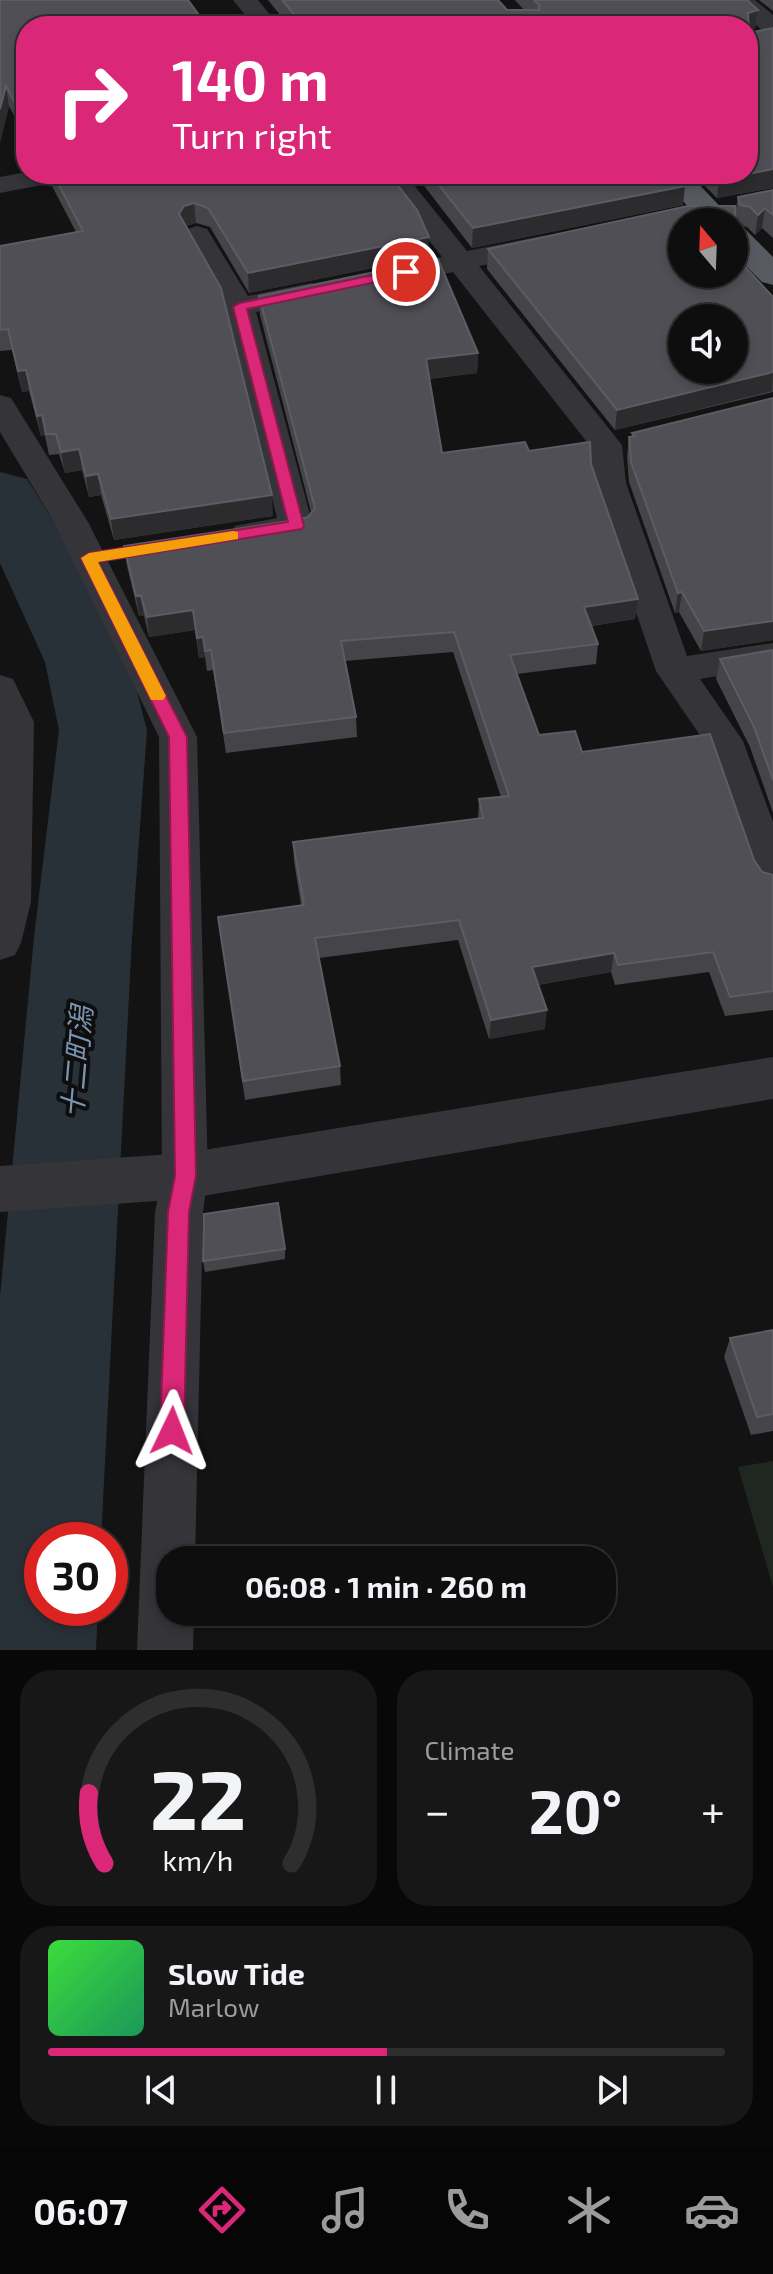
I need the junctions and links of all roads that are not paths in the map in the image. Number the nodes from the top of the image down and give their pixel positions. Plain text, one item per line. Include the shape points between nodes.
1 (245, 0) edge
2 (740, 0) edge
3 (259, 16) edge
4 (773, 27) edge
5 (399, 184) edge
6 (684, 184) edge
7 (712, 208) edge
8 (197, 235) dead end
9 (570, 239) edge
10 (748, 246) edge
11 (461, 261) junction
12 (773, 275) edge
13 (240, 307) junction
14 (0, 405) edge
15 (222, 537) edge
16 (773, 655) edge
17 (674, 671) junction
18 (0, 688) edge
19 (773, 878) edge
20 (5, 903) edge
21 (0, 943) edge
22 (773, 1078) edge
23 (173, 1176) junction
24 (0, 1189) edge
25 (165, 1650) edge

1 - 3 street
2 - 4 street
5 - 11 street
6 - 7 highway
8 - 13 street
9 - 11 street
10 - 12 highway
11 - 13 street
11 - 17 street via 621,441 609,483
13 - 15 street via 296,526
14 - 23 street via 71,522 103,556 178,737
16 - 17 street
17 - 19 street via 724,741
18 - 20 street via 15,722
20 - 21 street
22 - 23 street
23 - 24 street
23 - 25 street via 179,1212

